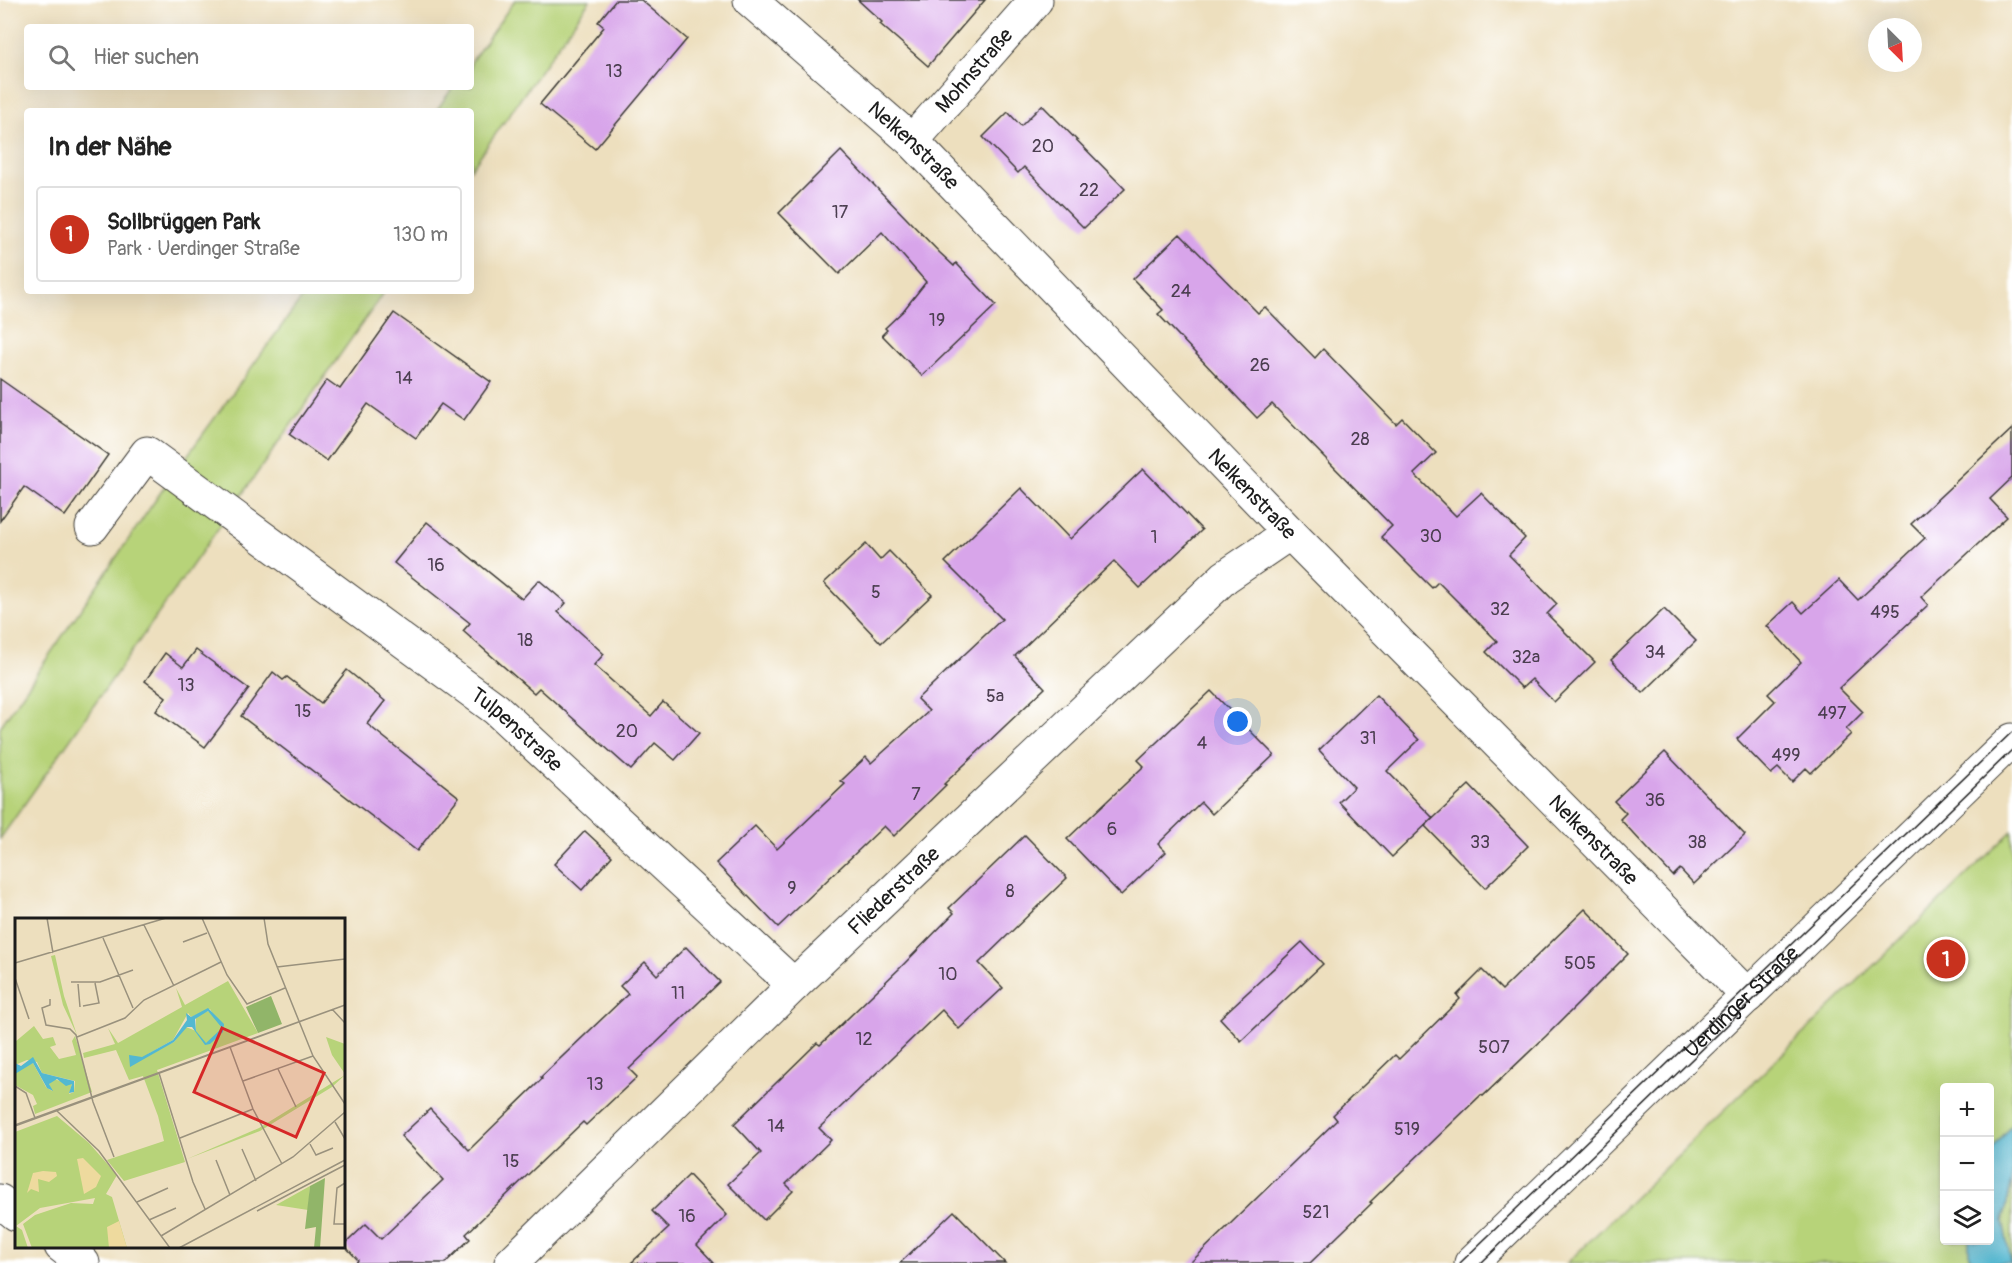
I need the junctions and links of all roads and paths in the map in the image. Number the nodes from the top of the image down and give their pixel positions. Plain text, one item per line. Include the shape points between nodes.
1 (750, 0) edge
2 (1036, 0) edge
3 (912, 141) junction
4 (92, 527) dead end
5 (1290, 533) junction
6 (2012, 740) edge
7 (794, 985) junction
8 (1748, 996) junction
9 (0, 1201) edge
10 (15, 1213) edge
11 (64, 1248) edge
12 (83, 1263) edge
13 (511, 1263) edge
14 (1471, 1263) edge

1 - 3 street, Nelkenstraße
2 - 3 street, Mohnstraße
3 - 5 street, Nelkenstraße
4 - 7 street, Tulpenstraße via 147,453 496,709
5 - 7 street, Fliederstraße via 1226,577
5 - 8 street, Nelkenstraße
6 - 8 street, Uerdinger Straße
7 - 13 street, Fliederstraße
8 - 14 street, Uerdinger Straße
9 - 10 street
11 - 12 street

